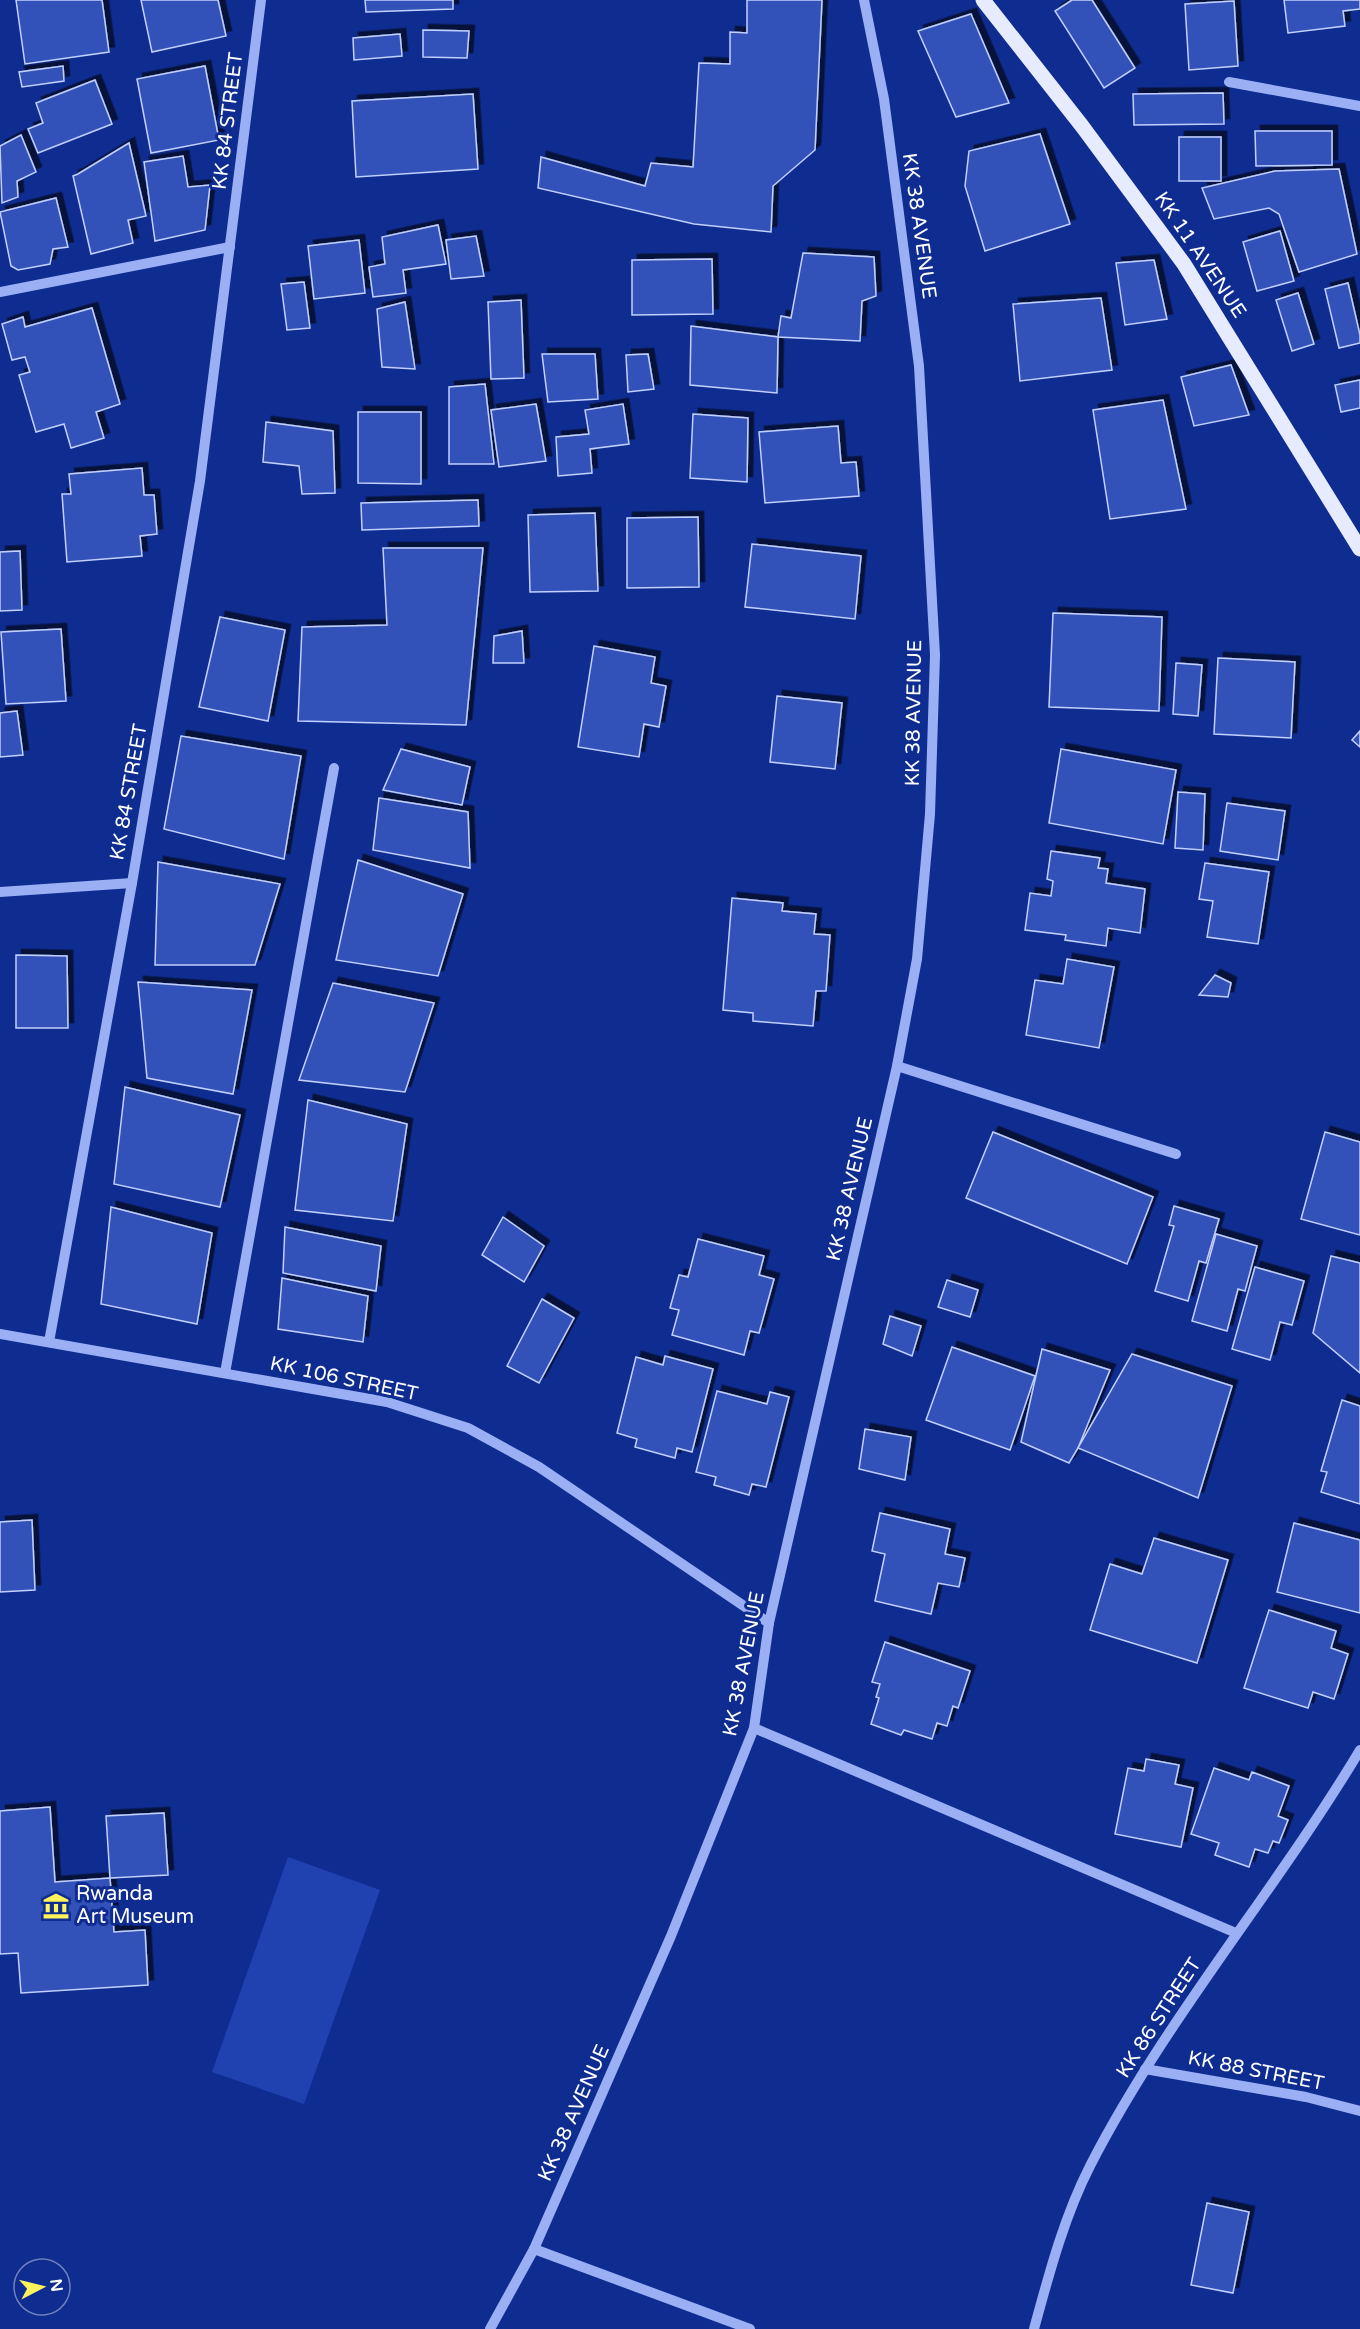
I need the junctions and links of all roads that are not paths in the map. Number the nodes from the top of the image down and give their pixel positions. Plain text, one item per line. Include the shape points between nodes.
1 (261, 0) edge
2 (864, 0) edge
3 (983, 0) edge
4 (1228, 82) dead end
5 (1360, 106) edge
6 (230, 246) junction
7 (0, 292) edge
8 (1360, 549) edge
9 (334, 768) dead end
10 (132, 883) junction
11 (0, 892) edge
12 (897, 1066) junction
13 (1176, 1154) dead end
14 (0, 1334) edge
15 (49, 1342) junction
16 (225, 1373) junction
17 (769, 1623) junction
18 (754, 1728) junction
19 (1360, 1750) edge
20 (1236, 1934) junction
21 (1145, 2069) junction
22 (1360, 2111) edge
23 (534, 2249) junction
24 (490, 2329) edge
25 (750, 2329) edge
26 (1034, 2329) edge

1 - 6 street, KK 84 STREET
2 - 12 street, KK 38 AVENUE via 884,99 919,366 935,655 930,814 916,959
3 - 8 main road, KK 11 AVENUE via 1184,264
4 - 5 street
6 - 7 street
6 - 10 street, KK 84 STREET via 200,481
9 - 16 street
10 - 11 street
10 - 15 street, KK 84 STREET
12 - 13 street
12 - 17 street, KK 38 AVENUE
14 - 15 street, KK 106 STREET
15 - 16 street, KK 106 STREET
16 - 17 street, KK 106 STREET via 387,1402 468,1428 539,1467
17 - 18 street, KK 38 AVENUE
18 - 20 street
18 - 23 street, KK 38 AVENUE via 671,1936
19 - 20 street, KK 86 STREET
20 - 21 street, KK 86 STREET
21 - 22 street, KK 88 STREET via 1306,2097
21 - 26 street, KK 86 STREET via 1089,2167 1051,2266
23 - 24 street, KK 38 AVENUE
23 - 25 street

